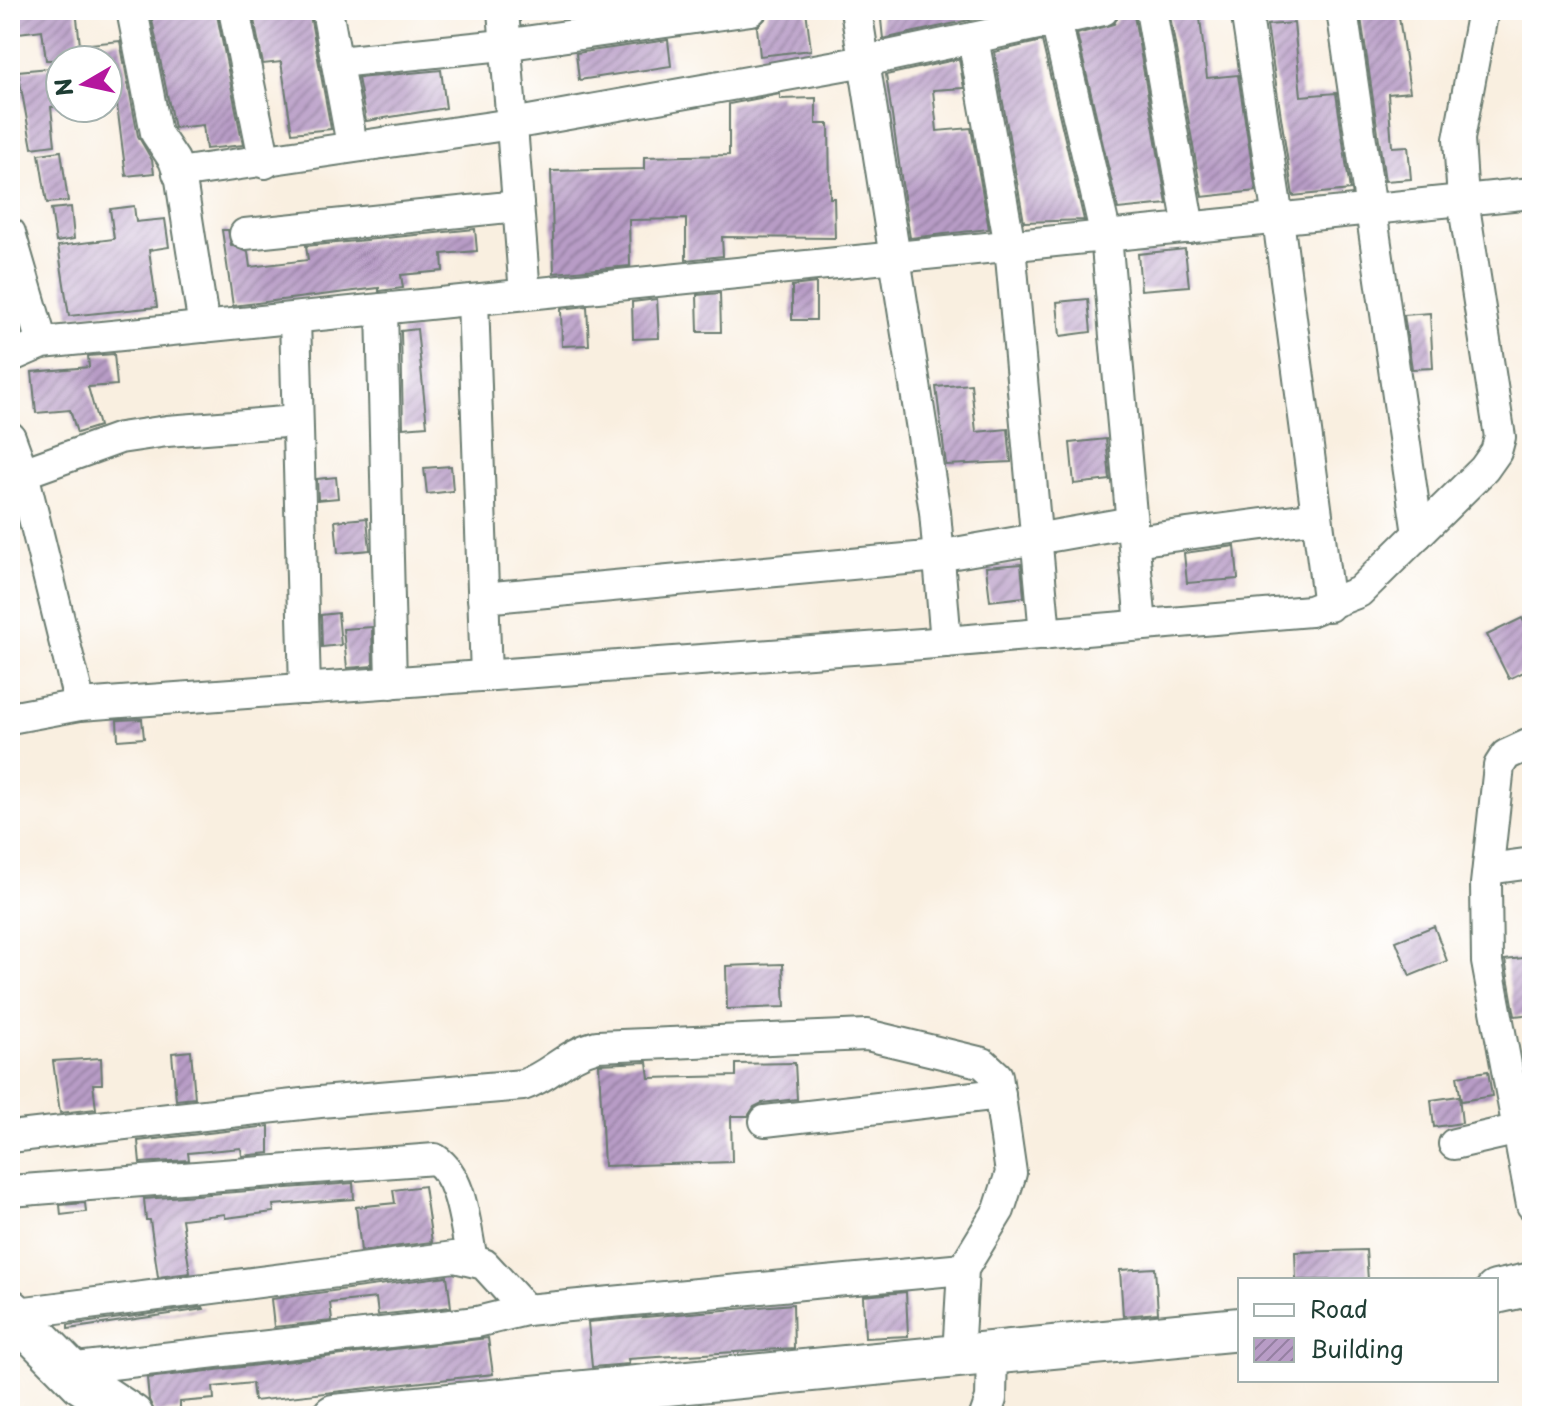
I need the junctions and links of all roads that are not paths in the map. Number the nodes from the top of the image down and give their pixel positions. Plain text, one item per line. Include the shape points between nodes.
1 (132, 10) edge
2 (234, 10) edge
3 (327, 10) edge
4 (503, 10) edge
5 (751, 10) edge
6 (856, 10) edge
7 (1100, 10) edge
8 (1151, 10) edge
9 (1246, 10) edge
10 (1342, 10) edge
11 (1483, 10) edge
12 (1016, 20) edge
13 (1056, 21) junction
14 (973, 38) junction
15 (503, 45) junction
16 (865, 61) junction
17 (338, 62) junction
18 (512, 124) junction
19 (352, 145) junction
20 (265, 163) junction
21 (178, 173) junction
22 (1532, 193) edge
23 (1463, 200) junction
24 (518, 206) junction
25 (1372, 209) junction
26 (1278, 219) junction
27 (1189, 228) junction
28 (10, 233) edge
29 (245, 234) dead end
30 (1106, 236) junction
31 (1010, 246) junction
32 (896, 257) junction
33 (525, 294) junction
34 (473, 300) junction
35 (382, 309) junction
36 (295, 318) junction
37 (204, 327) junction
38 (42, 343) junction
39 (10, 357) edge
40 (297, 421) junction
41 (10, 437) edge
42 (23, 473) junction
43 (1317, 517) junction
44 (1133, 532) junction
45 (1418, 534) junction
46 (1037, 539) junction
47 (938, 556) junction
48 (483, 598) junction
49 (1329, 606) junction
50 (1141, 625) junction
51 (1045, 634) junction
52 (946, 642) junction
53 (486, 676) junction
54 (391, 683) junction
55 (305, 689) junction
56 (80, 705) junction
57 (10, 718) edge
58 (1532, 743) edge
59 (1532, 863) edge
60 (1488, 869) junction
61 (1000, 1094) junction
62 (765, 1121) dead end
63 (1525, 1128) edge
64 (10, 1137) edge
65 (1454, 1144) dead end
66 (10, 1191) edge
67 (1532, 1205) edge
68 (472, 1259) junction
69 (963, 1269) junction
70 (1532, 1284) edge
71 (1498, 1292) edge
72 (526, 1310) junction
73 (11, 1313) edge
74 (1238, 1329) edge
75 (975, 1353) junction
76 (68, 1369) junction
77 (589, 1404) edge
78 (521, 1407) edge
79 (132, 1416) edge
80 (334, 1416) edge
81 (985, 1416) edge

1 - 21 street via 156,133
2 - 20 street
3 - 17 street
4 - 15 street
5 - 15 street
6 - 16 street
7 - 13 street
8 - 27 street
9 - 26 street
10 - 25 street
11 - 23 street via 1459,139
12 - 13 street
12 - 14 street
13 - 30 street
14 - 16 street
14 - 31 street
15 - 17 street
15 - 18 street
16 - 18 street
16 - 32 street
17 - 19 street
18 - 19 street
18 - 24 street
19 - 20 street
20 - 21 street
21 - 37 street
22 - 23 street
23 - 25 street
23 - 45 street via 1500,437 1484,469
24 - 29 street
24 - 33 street
25 - 26 street
25 - 45 street
26 - 27 street
26 - 43 street
27 - 30 street
28 - 38 street
30 - 31 street
30 - 44 street
31 - 32 street
31 - 46 street
32 - 33 street
32 - 47 street
33 - 34 street
34 - 35 street
34 - 48 street
35 - 36 street
35 - 54 street
36 - 37 street
36 - 40 street
37 - 38 street
38 - 39 street
40 - 42 street via 120,438
40 - 55 street
41 - 42 street
42 - 56 street
43 - 44 street
43 - 49 street
44 - 46 street
44 - 50 street
45 - 49 street via 1359,592
46 - 47 street
46 - 51 street
47 - 48 street
47 - 52 street
48 - 53 street
49 - 50 street
50 - 51 street
51 - 52 street
52 - 53 street
53 - 54 street
54 - 55 street
55 - 56 street
56 - 57 street
58 - 60 street via 1506,755 1499,766
59 - 60 street
60 - 63 street via 1487,962
61 - 62 street
61 - 64 street via 997,1076 983,1063 867,1035 613,1045 578,1051 523,1085
61 - 69 street via 1009,1142 1008,1190
63 - 65 street
63 - 67 street
66 - 68 street via 435,1159 453,1178
68 - 72 street via 495,1273
68 - 73 street via 454,1257
69 - 72 street
69 - 75 street
70 - 71 street
72 - 76 street via 477,1322
73 - 76 street
74 - 75 street
75 - 77 street
75 - 81 street via 991,1399
76 - 79 street
77 - 78 street
78 - 80 street

